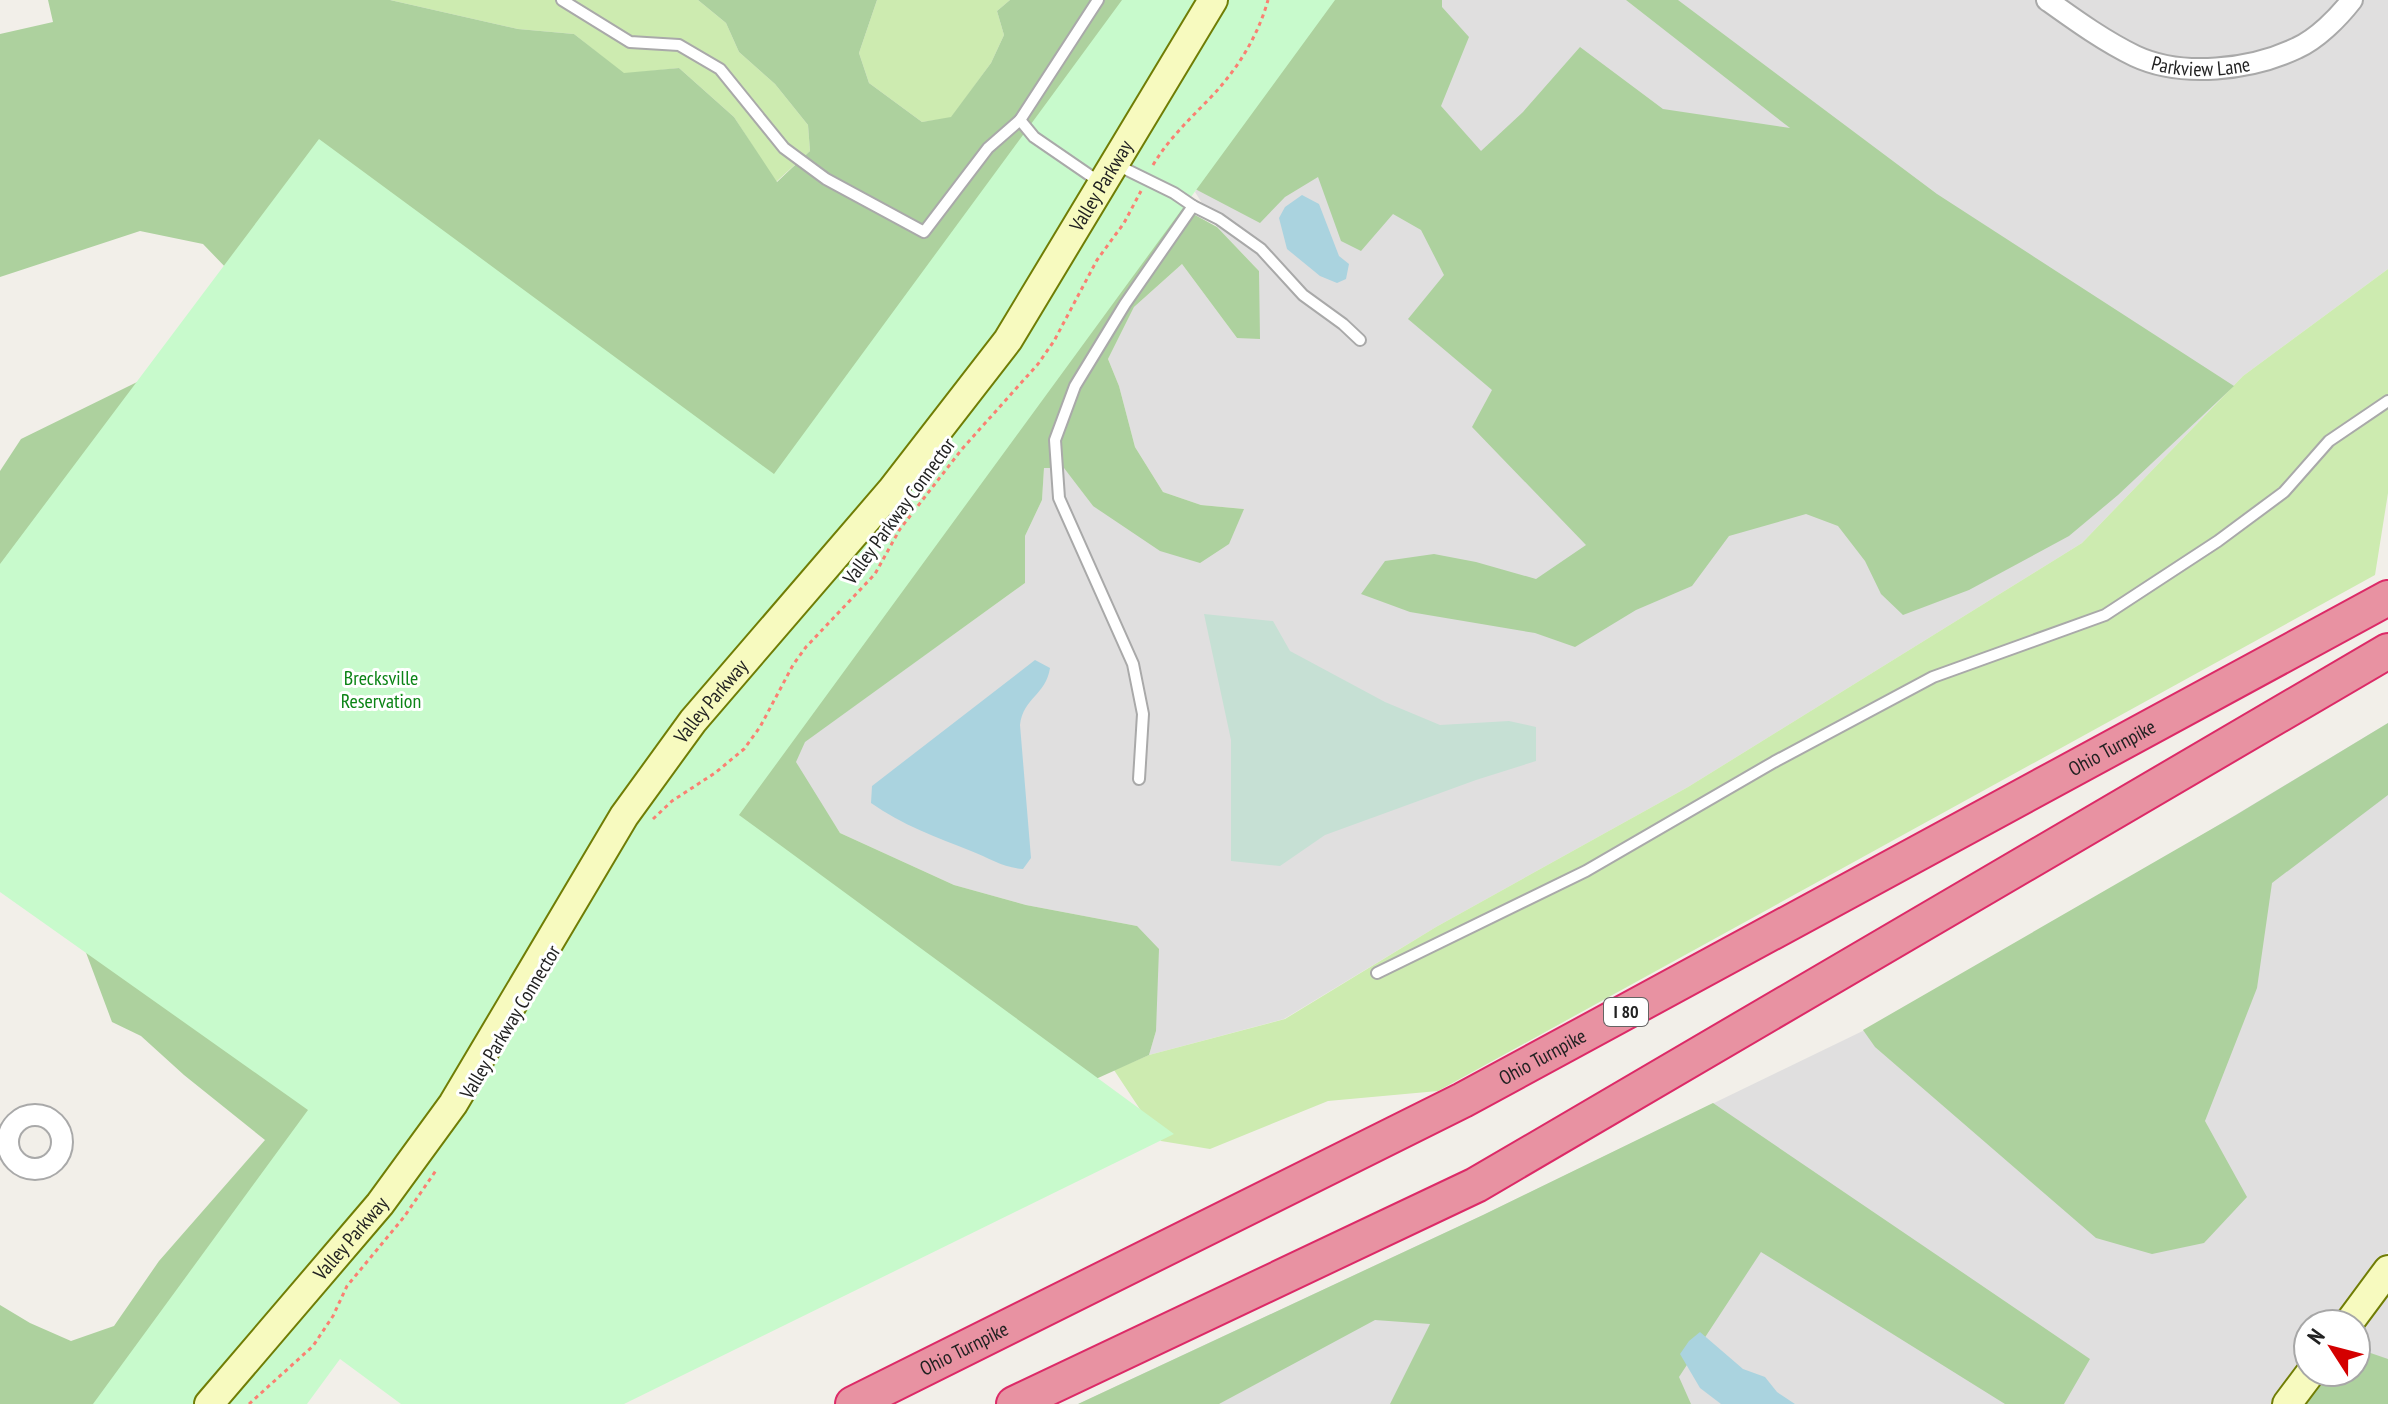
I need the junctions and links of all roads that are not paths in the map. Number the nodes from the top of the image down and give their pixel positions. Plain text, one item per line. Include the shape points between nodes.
1 (562, 0) edge
2 (1098, 0) edge
3 (1213, 0) edge
4 (2047, 0) edge
5 (2352, 0) edge
6 (1020, 120) junction
7 (1108, 174) junction
8 (1193, 206) junction
9 (1360, 340) dead end
10 (2388, 401) edge
11 (2388, 598) edge
12 (2388, 651) edge
13 (1139, 779) dead end
14 (1377, 973) dead end
15 (2388, 1270) edge
16 (2360, 1308) edge
17 (209, 1404) edge
18 (853, 1404) edge
19 (1014, 1404) edge

1 - 6 lane via 630,42 679,45 720,69 784,148 826,179 924,232 988,148
2 - 6 lane
3 - 7 street, Valley Parkway
4 - 5 street, Parkview Lane via 2138,57 2175,67 2215,68 2262,61 2299,48
6 - 7 lane via 1034,137
7 - 8 lane via 1146,180
7 - 17 street, Valley Parkway via 1008,340 891,491 693,721 624,816 453,1104 380,1204
8 - 9 lane via 1261,249 1303,295
8 - 13 lane via 1075,386 1055,440 1059,498 1133,664 1143,714
10 - 14 lane via 2329,441 2284,492 2105,615 1933,677 1586,871
11 - 18 highway, Ohio Turnpike / I 80 via 1463,1100
12 - 19 highway via 1476,1185
15 - 16 street

